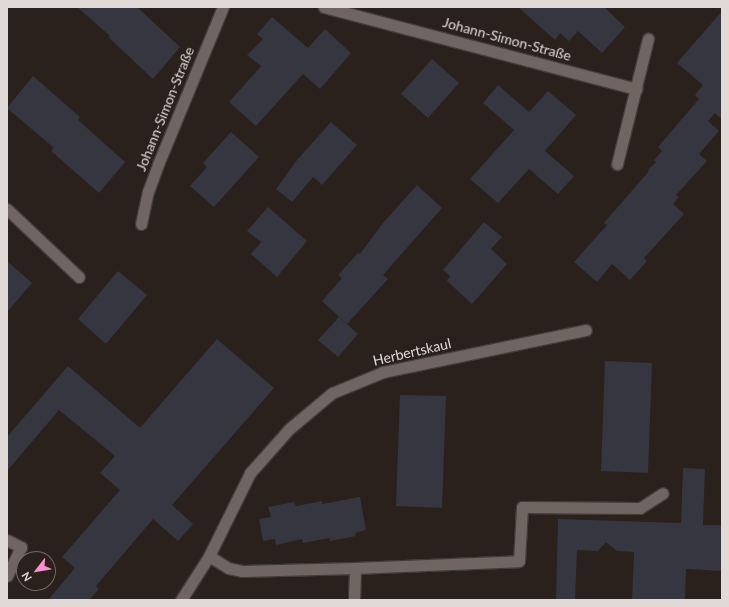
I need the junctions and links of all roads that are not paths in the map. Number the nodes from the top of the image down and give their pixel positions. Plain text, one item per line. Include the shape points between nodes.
1 (223, 7) edge
2 (324, 7) edge
3 (648, 39) dead end
4 (636, 89) junction
5 (617, 164) dead end
6 (7, 209) edge
7 (141, 224) dead end
8 (79, 277) dead end
9 (586, 330) dead end
10 (664, 493) dead end
11 (7, 540) edge
12 (209, 556) junction
13 (356, 568) junction
14 (7, 576) edge
15 (181, 600) edge
16 (354, 600) edge

1 - 7 street, Johann-Simon-Straße via 159,162 148,192
2 - 4 street, Johann-Simon-Straße
3 - 4 street
4 - 5 street
6 - 8 street
9 - 12 street, Herbertskaul via 383,372 332,393 289,429 250,473
10 - 13 street via 640,508 522,507 519,561
11 - 14 street via 21,547
12 - 13 street via 228,568 242,571
12 - 15 street, Herbertskaul
13 - 16 street

